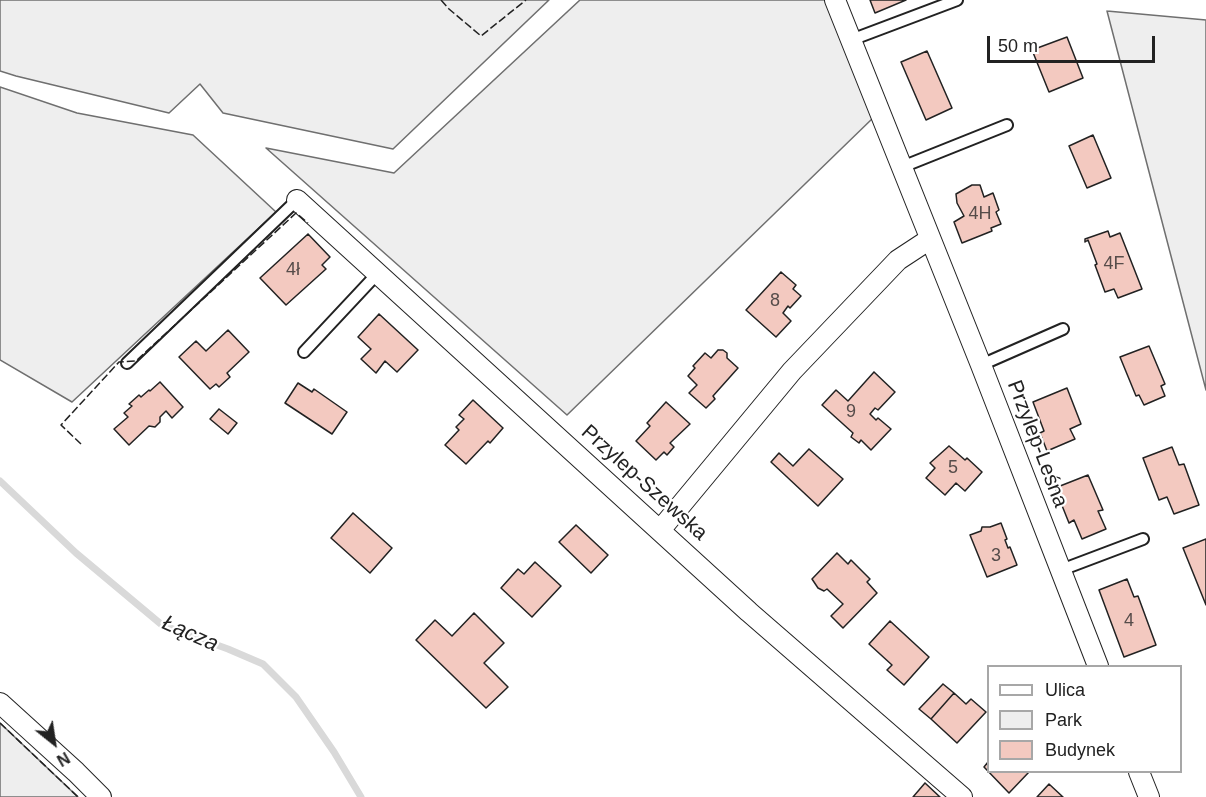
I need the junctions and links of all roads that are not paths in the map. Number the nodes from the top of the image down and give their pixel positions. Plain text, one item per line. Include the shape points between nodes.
1 (835, 0) edge
2 (957, 0) edge
3 (851, 40) junction
4 (1007, 125) dead end
5 (902, 167) junction
6 (297, 200) joint
7 (930, 239) junction
8 (377, 274) junction
9 (1063, 329) dead end
10 (304, 352) dead end
11 (127, 363) dead end
12 (981, 364) junction
13 (661, 529) junction
14 (1143, 539) dead end
15 (1061, 570) junction
16 (1098, 665) edge
17 (0, 703) edge
18 (1140, 773) edge
19 (101, 797) edge
20 (962, 797) edge
21 (1149, 797) edge

1 - 3 street, Przylep-Leśna
2 - 3 lane
3 - 5 street, Przylep-Leśna
4 - 5 lane
5 - 7 street, Przylep-Leśna
6 - 8 street, Przylep-Szewska
6 - 11 lane
7 - 12 street, Przylep-Leśna
7 - 13 street via 898,260 792,371
8 - 10 lane
8 - 13 street, Przylep-Szewska
9 - 12 lane
12 - 15 street, Przylep-Leśna
13 - 20 street, Przylep-Szewska via 749,612
14 - 15 lane
15 - 16 street, Przylep-Leśna
17 - 19 street
18 - 21 street

